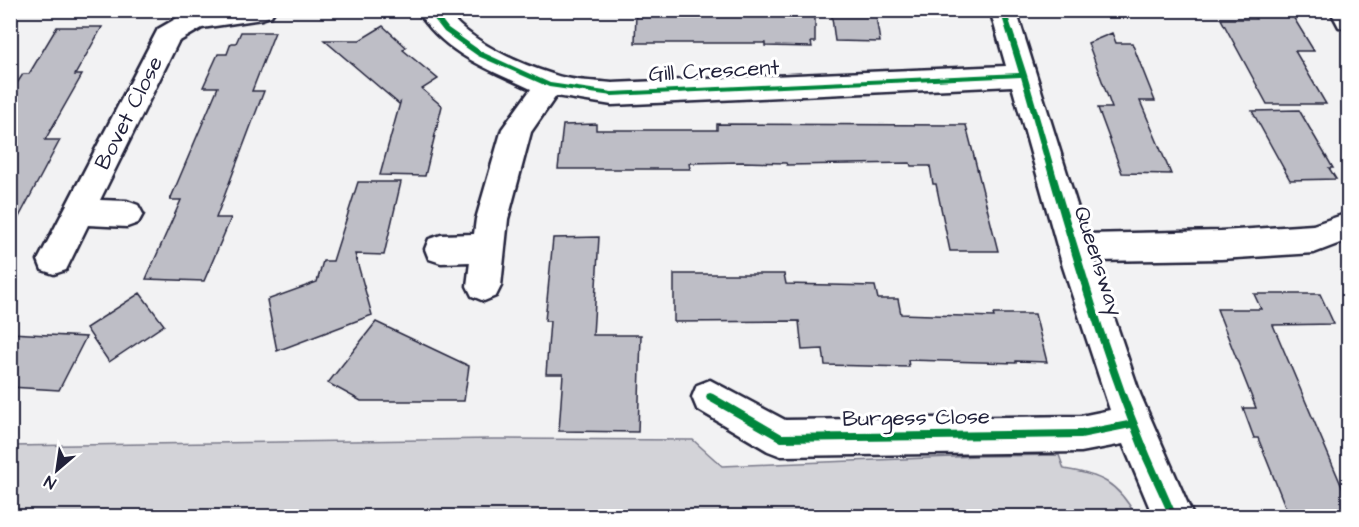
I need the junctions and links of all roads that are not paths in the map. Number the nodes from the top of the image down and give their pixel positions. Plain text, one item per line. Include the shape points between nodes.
1 (262, 10) edge
2 (430, 10) edge
3 (1003, 10) edge
4 (1343, 10) edge
5 (184, 17) edge
6 (1348, 20) edge
7 (1024, 75) junction
8 (549, 85) junction
9 (78, 212) junction
10 (127, 214) dead end
11 (1348, 226) edge
12 (488, 248) junction
13 (1074, 248) junction
14 (441, 249) dead end
15 (54, 260) dead end
16 (484, 286) dead end
17 (710, 397) dead end
18 (1133, 424) junction
19 (1173, 516) edge

1 - 5 street, Bovet Close
2 - 8 street, Gill Crescent via 446,30 480,54
3 - 7 street, Queensway
4 - 6 street
5 - 9 street, Bovet Close via 168,36
7 - 8 street, Gill Crescent via 612,94
7 - 13 street, Queensway
8 - 12 street via 517,129
9 - 10 street
9 - 15 street, Bovet Close
11 - 13 street via 1314,239 1210,246
12 - 14 street
12 - 16 street
13 - 18 street, Queensway
17 - 18 street, Burgess Close via 781,438 1081,434
18 - 19 street, Queensway

